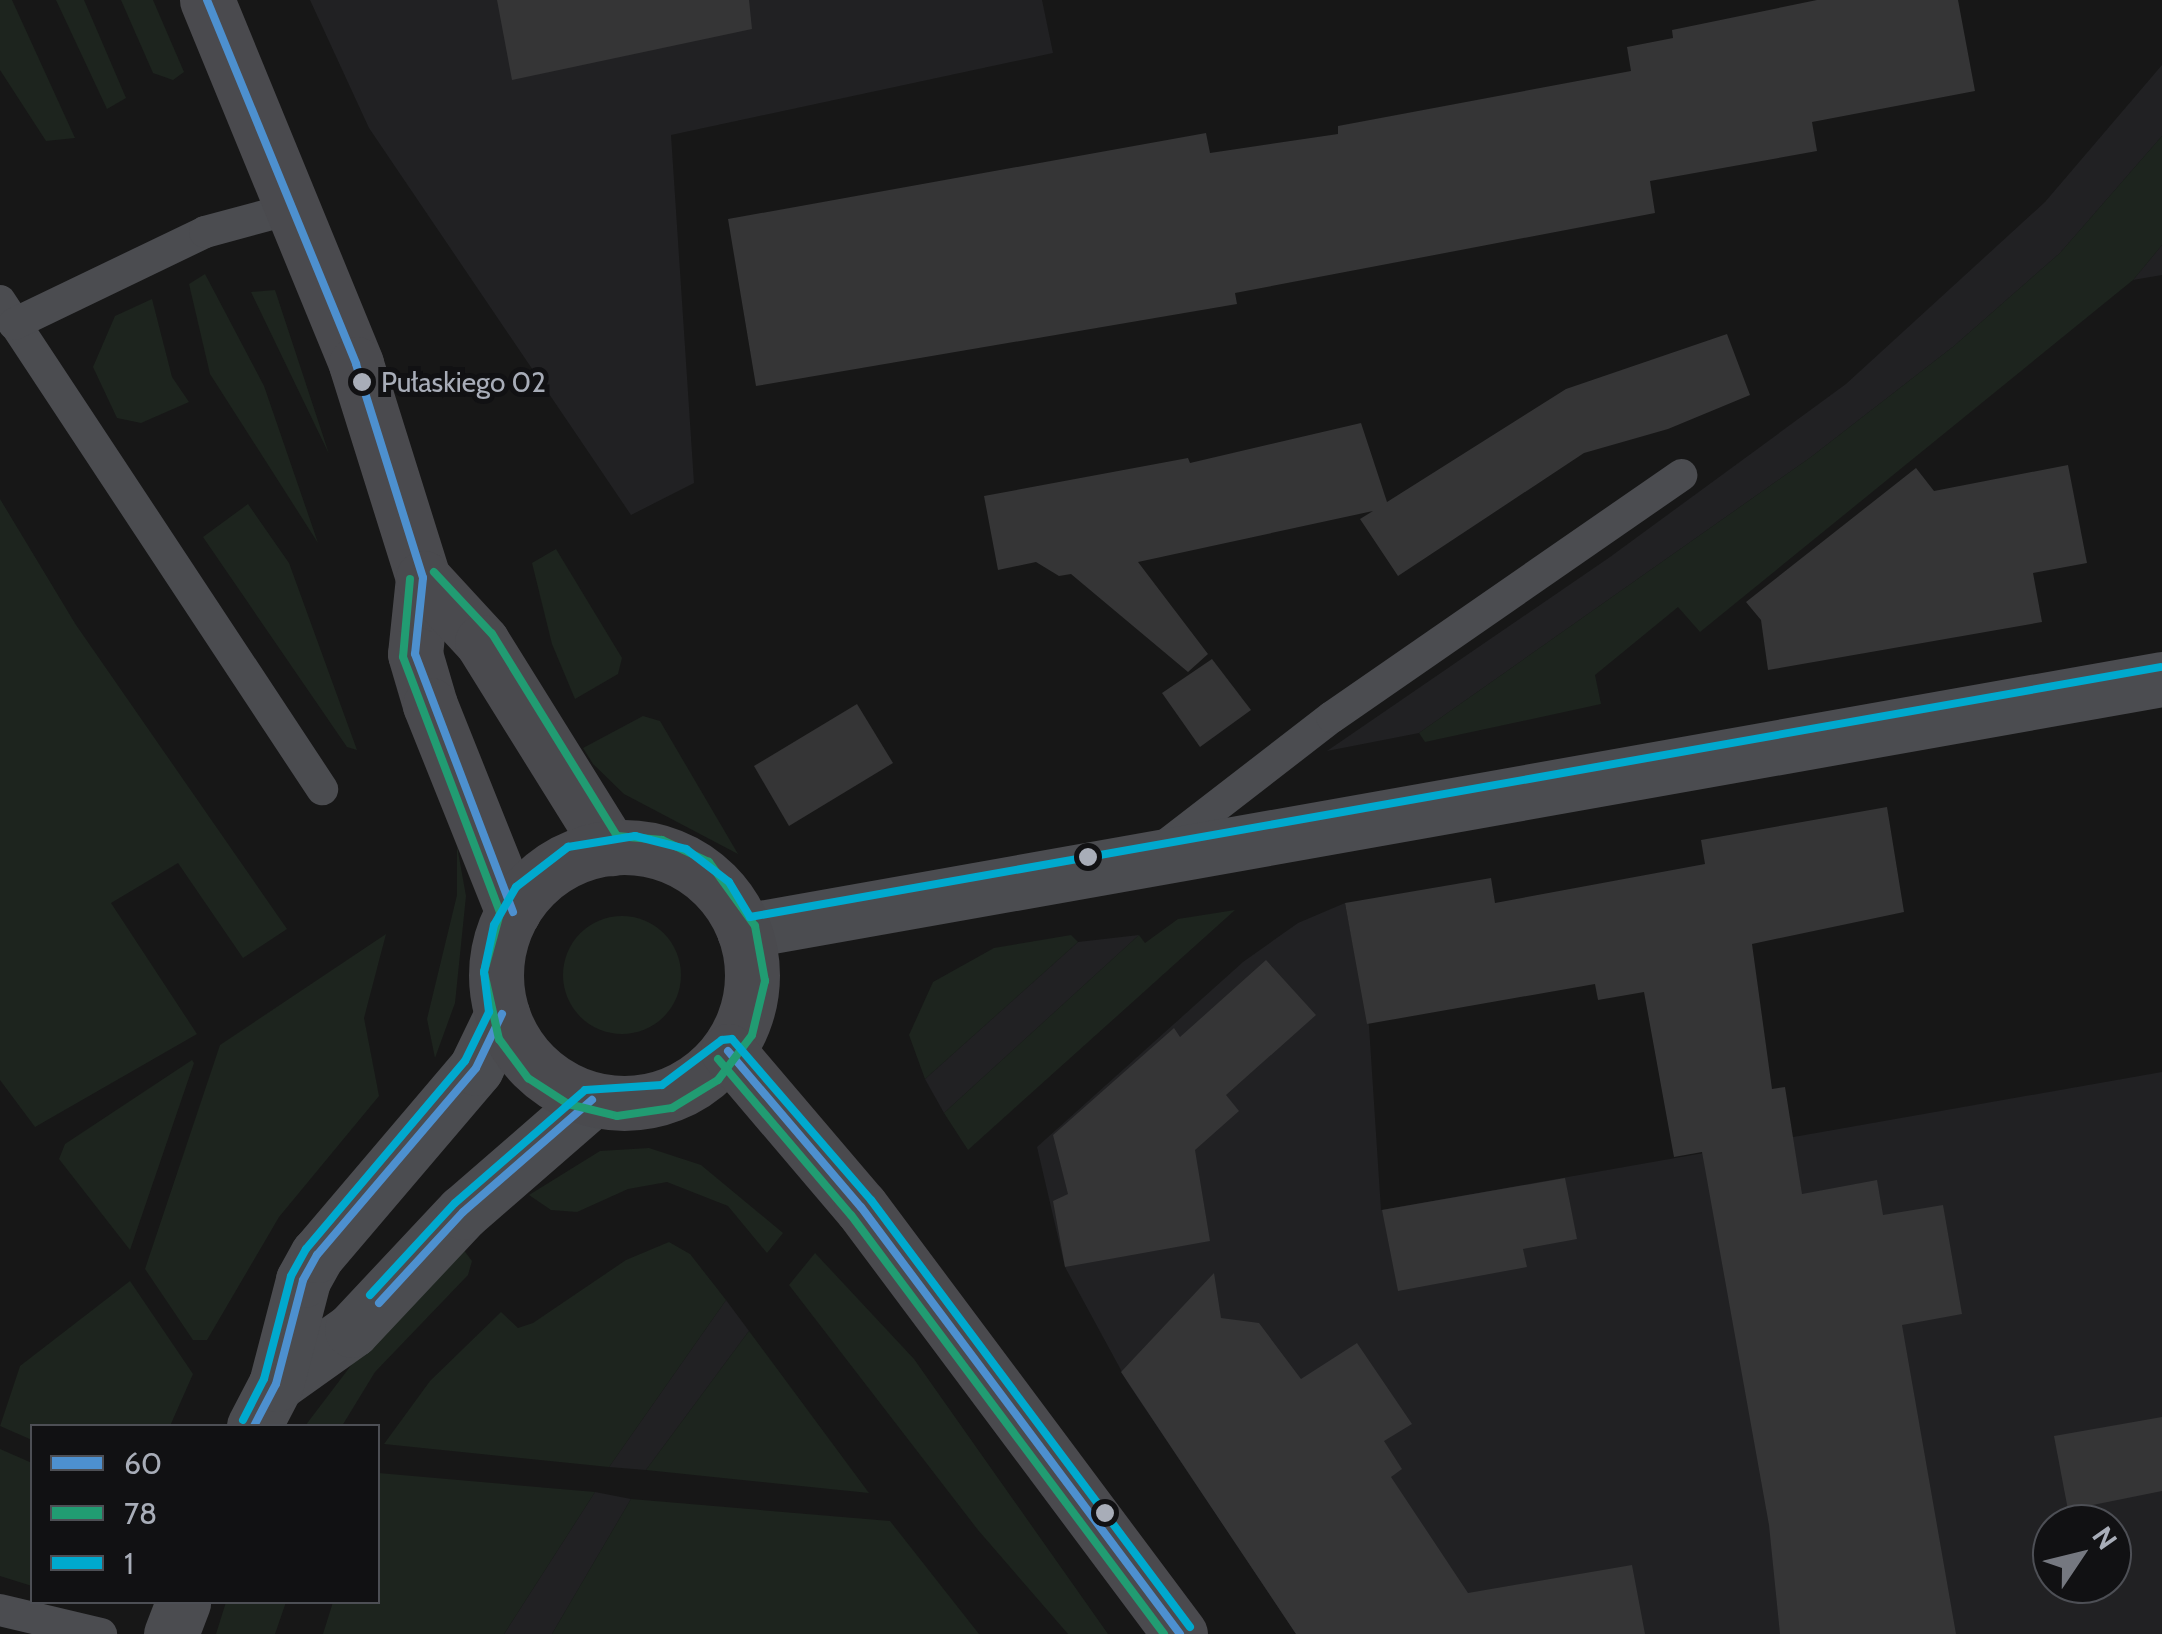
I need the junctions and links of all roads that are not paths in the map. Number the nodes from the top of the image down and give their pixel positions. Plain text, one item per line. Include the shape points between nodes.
1 (207, 0) edge
2 (294, 208) junction
3 (7, 313) edge
4 (1681, 475) dead end
5 (422, 578) junction
6 (2162, 679) edge
7 (322, 789) dead end
8 (610, 848) junction
9 (1156, 854) junction
10 (514, 912) junction
11 (744, 931) junction
12 (502, 1014) junction
13 (728, 1051) junction
14 (592, 1100) junction
15 (265, 1405) edge
16 (182, 1604) edge
17 (0, 1610) edge
18 (102, 1634) edge
19 (171, 1634) edge
20 (1180, 1634) edge

1 - 2 street
2 - 3 lane via 205,232
2 - 5 street via 356,364
3 - 7 lane
4 - 9 lane via 1332,717
5 - 8 street via 482,642
5 - 10 street via 415,654
6 - 9 street
8 - 10 street via 555,868
8 - 11 street via 659,852 702,873
9 - 11 street
10 - 12 street via 496,972
11 - 13 street via 753,981 741,1030
12 - 14 street via 536,1068
12 - 15 street via 476,1068 317,1255
13 - 14 street via 710,1071 668,1096 618,1104
13 - 20 street via 862,1207
14 - 15 street via 464,1212 352,1330
16 - 19 street
17 - 18 lane

